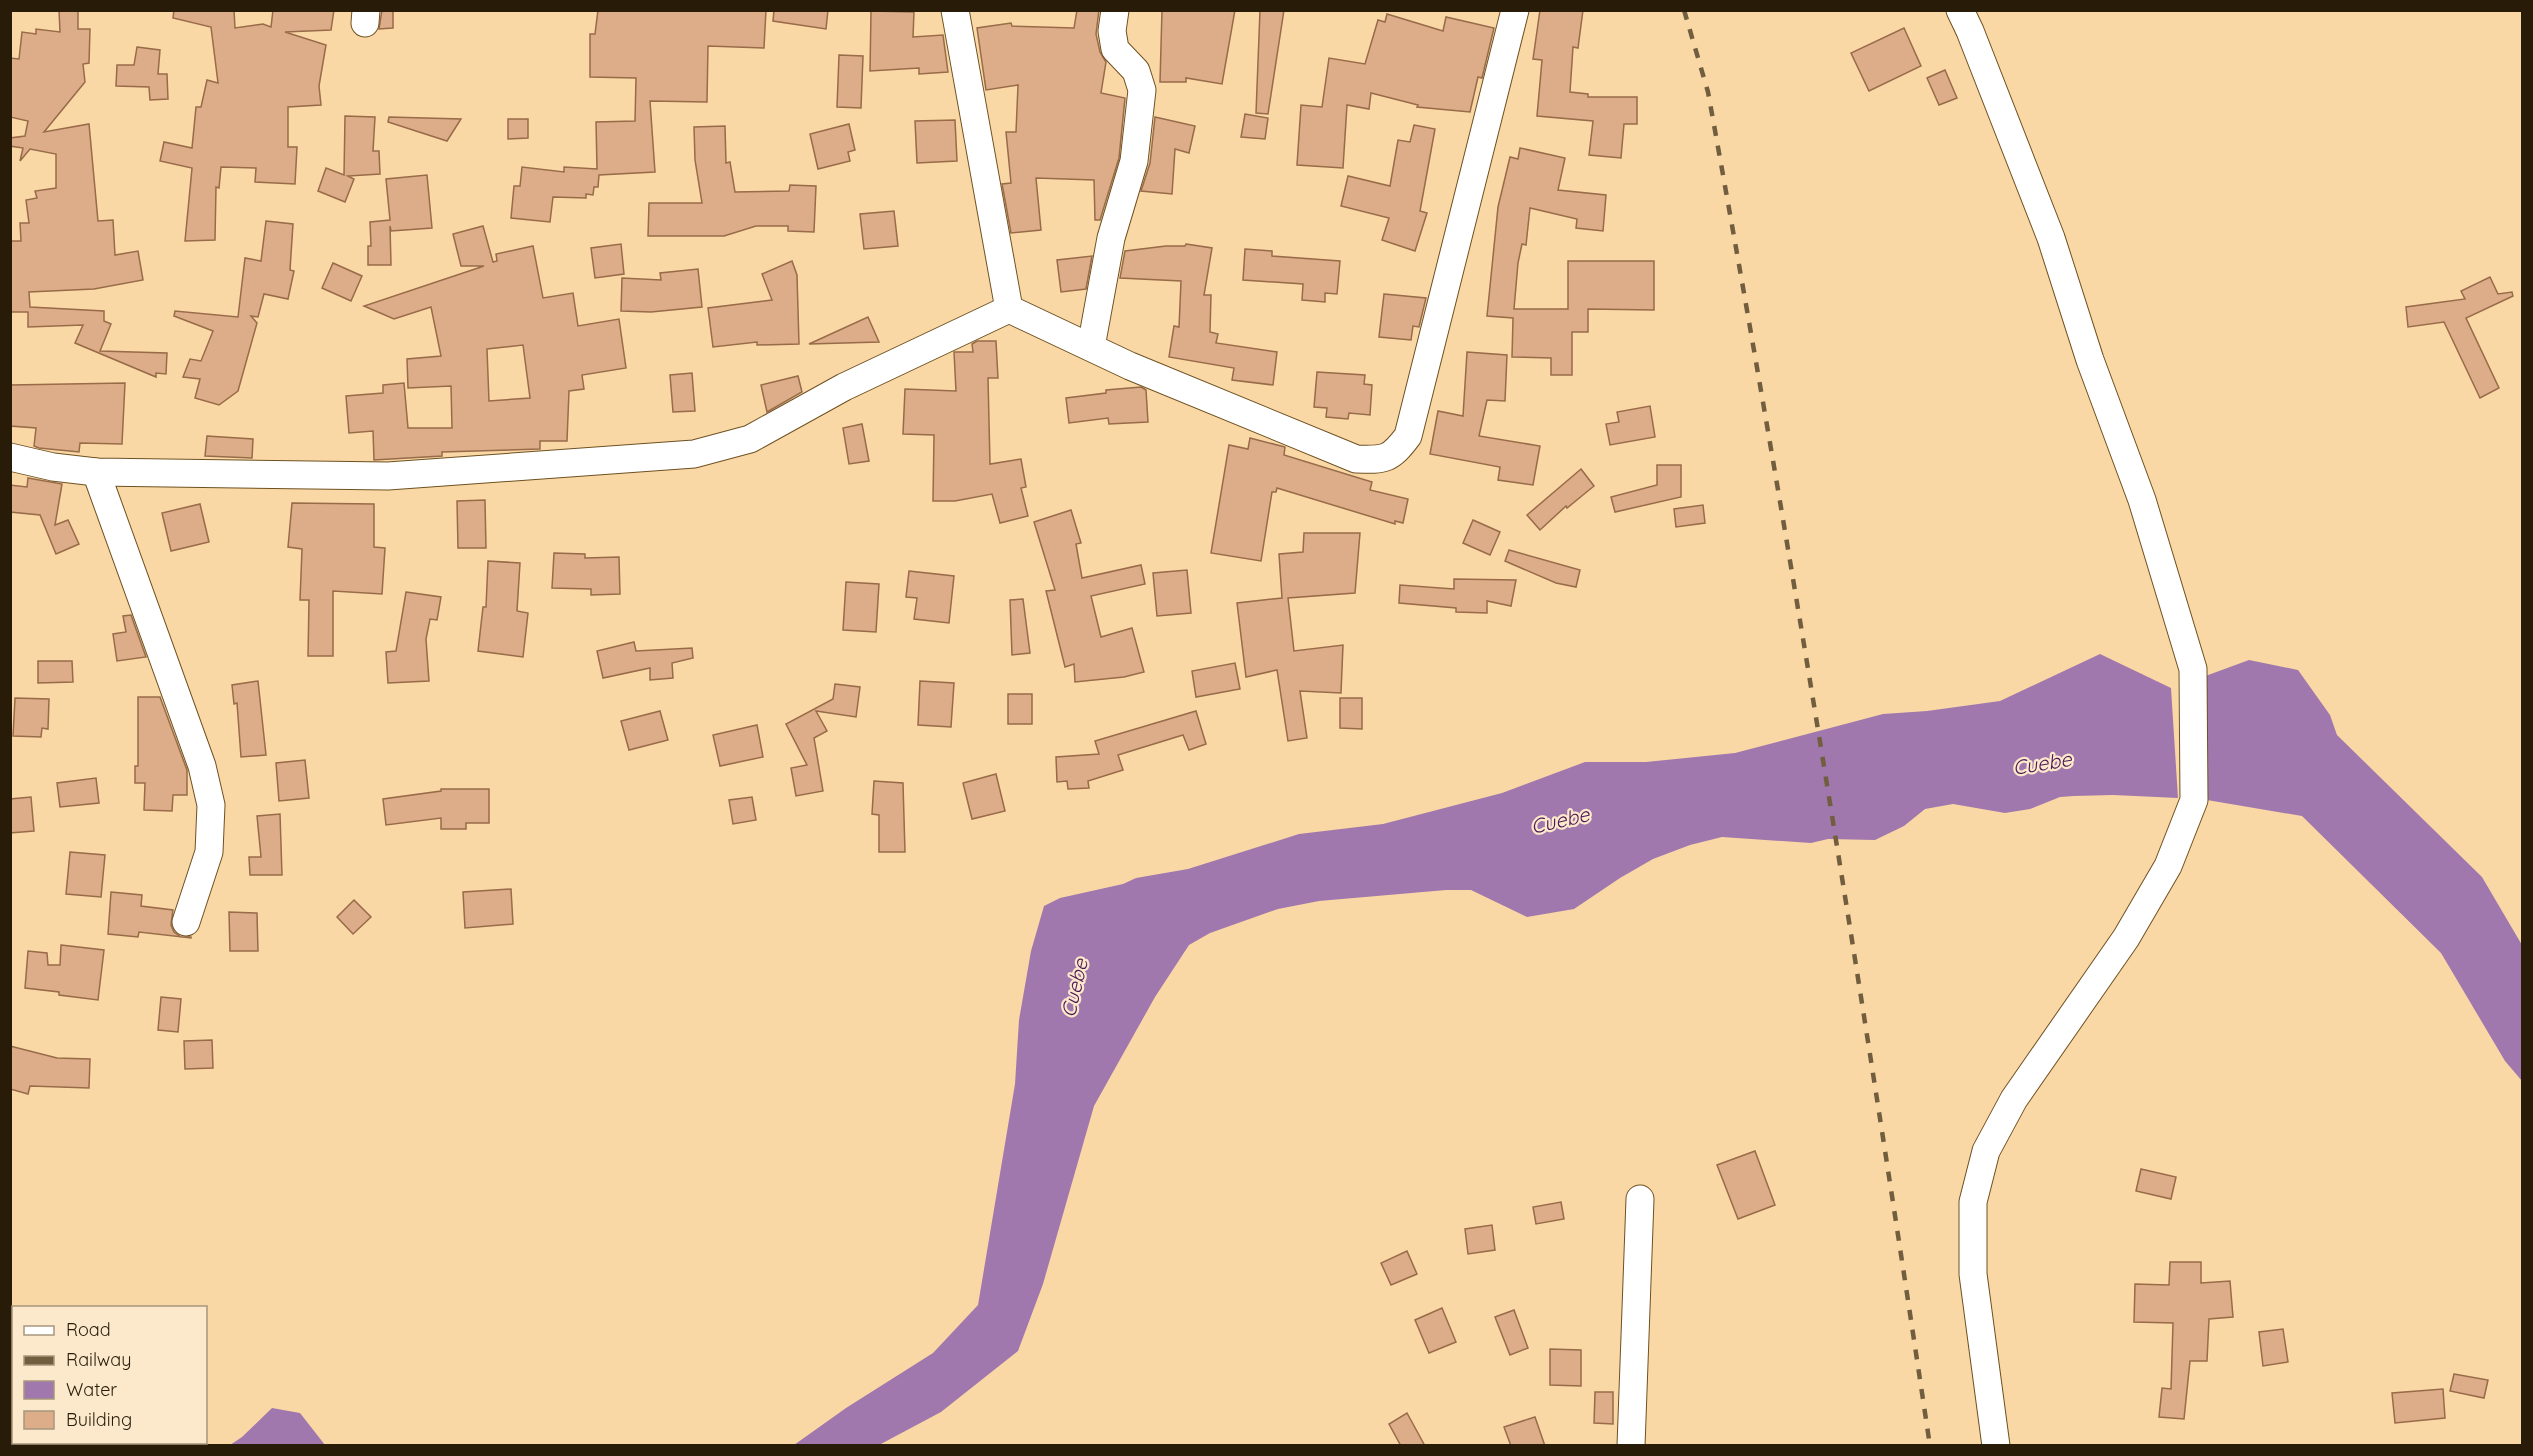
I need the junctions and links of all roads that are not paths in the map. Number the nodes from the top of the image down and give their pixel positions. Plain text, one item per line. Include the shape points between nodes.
1 (955, 10) edge
2 (1115, 10) edge
3 (1515, 10) edge
4 (1959, 10) edge
5 (1009, 309) junction
6 (1091, 347) junction
7 (10, 458) edge
8 (96, 472) junction
9 (186, 922) dead end
10 (1640, 1199) dead end
11 (1630, 1446) edge
12 (1996, 1446) edge

1 - 5 street
2 - 6 street via 1115,49 1136,71 1142,90 1134,161 1111,238
3 - 6 street via 1408,436 1395,453 1378,460 1356,459
4 - 12 street via 2051,238 2142,500 2193,669 2194,800 2168,866 2126,938 2014,1099 1986,1151 1973,1202 1973,1274
5 - 6 street
5 - 8 street via 844,387 750,439 694,454 388,476
7 - 8 street
8 - 9 street via 202,766 211,805 208,852
10 - 11 street

